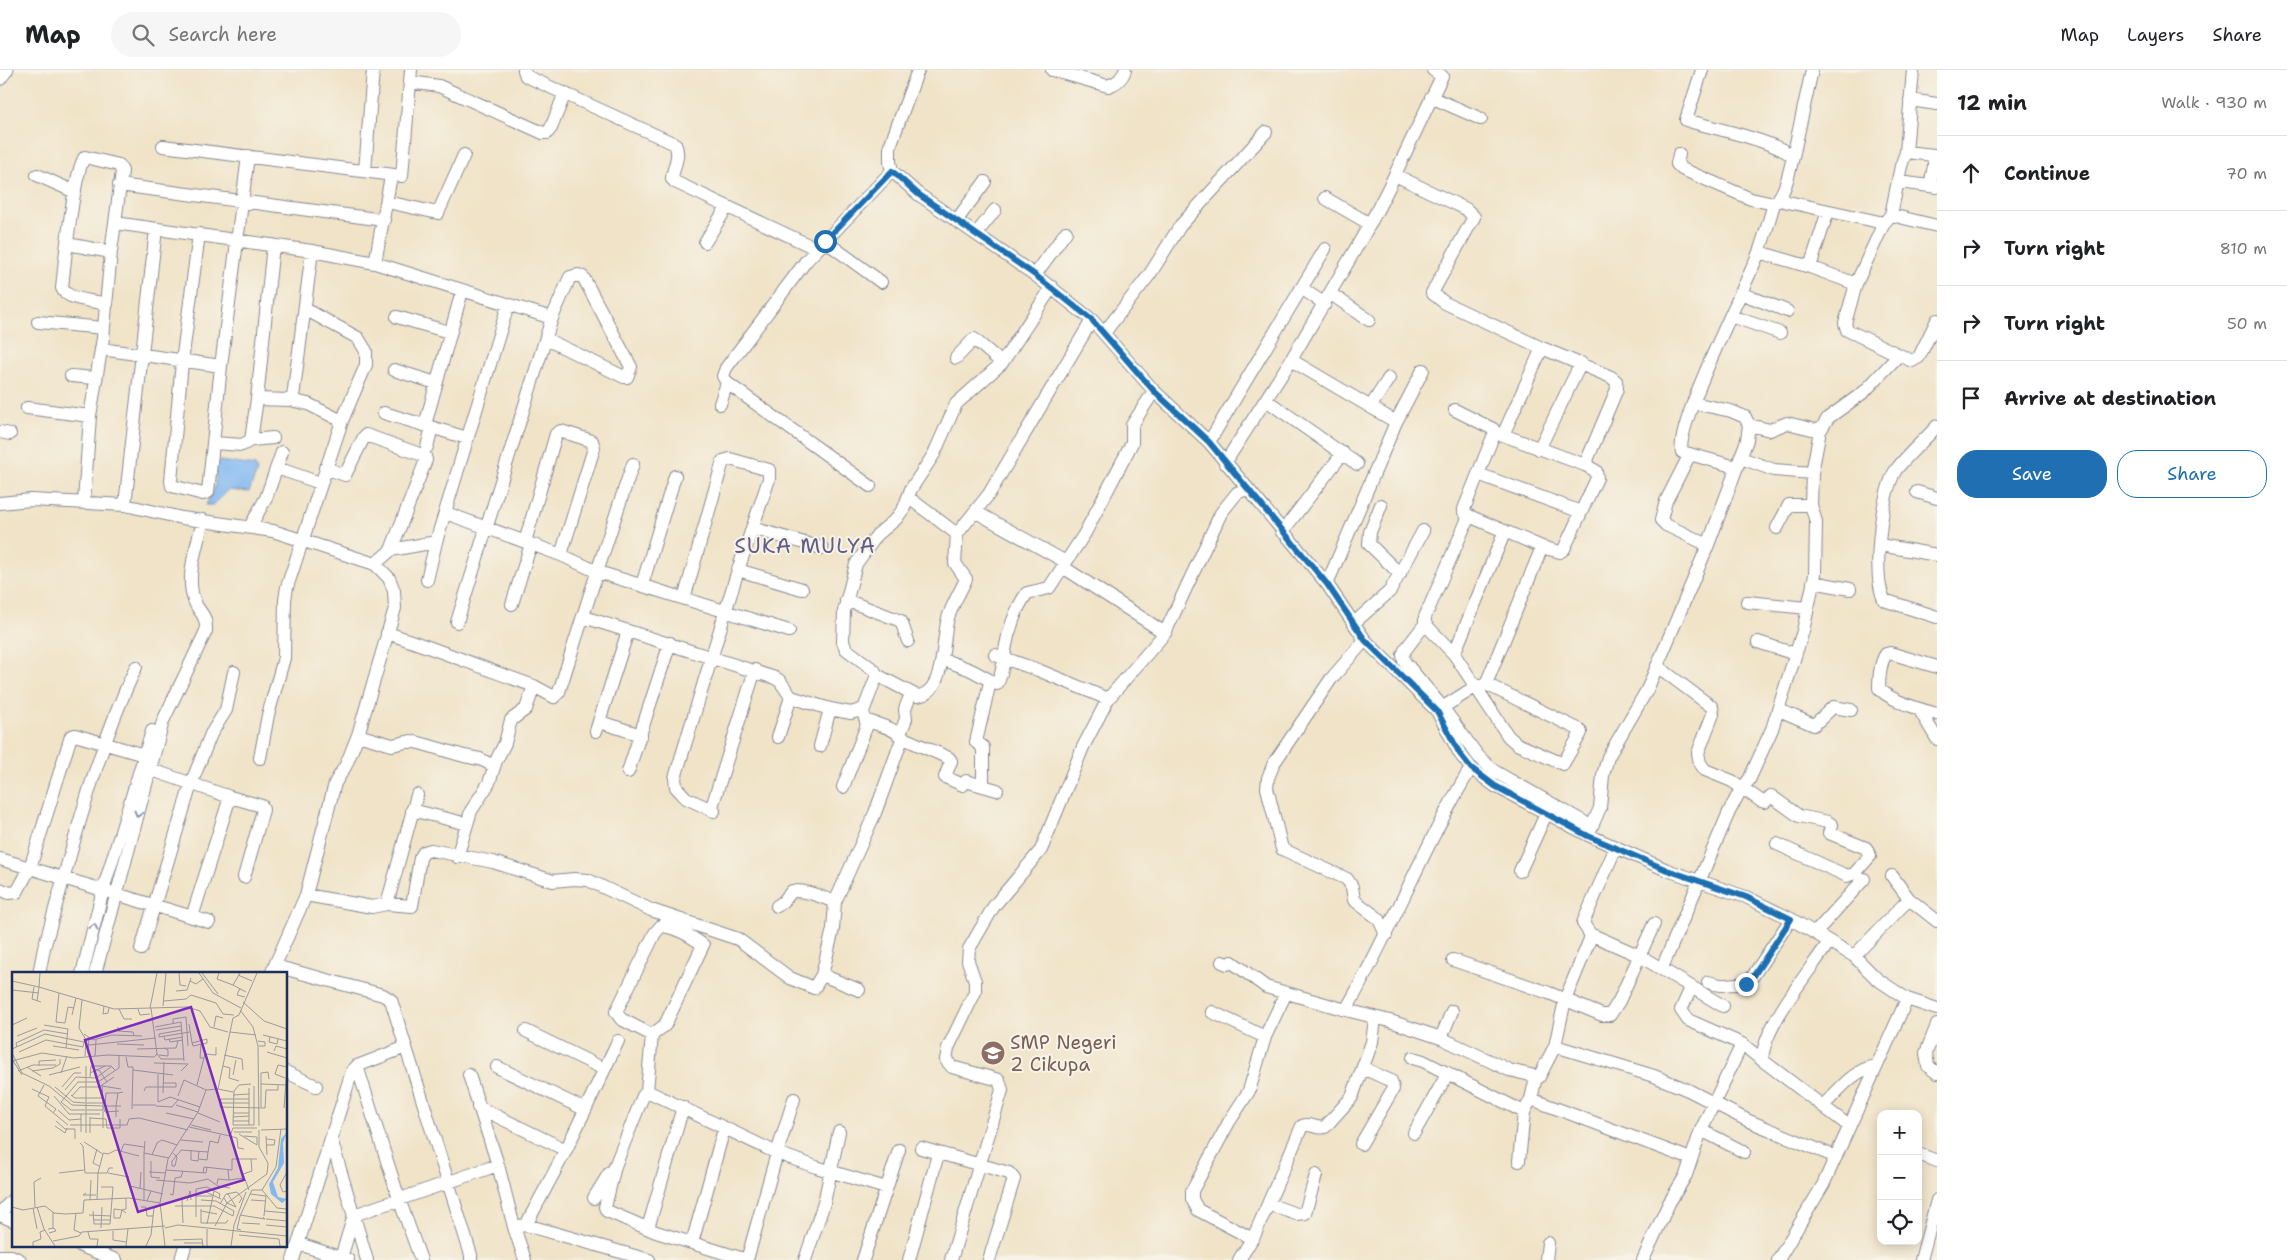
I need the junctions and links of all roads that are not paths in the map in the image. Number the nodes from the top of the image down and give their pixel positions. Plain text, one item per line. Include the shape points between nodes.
1 (7, 70) edge
2 (373, 70) edge
3 (524, 70) edge
4 (918, 70) edge
5 (1052, 70) edge
6 (1125, 70) edge
7 (1702, 70) edge
8 (1812, 70) edge
9 (1912, 70) edge
10 (1440, 72) edge
11 (1071, 73) edge
12 (410, 76) edge
13 (0, 80) edge
14 (565, 93) junction
15 (1432, 97) junction
16 (1910, 100) junction
17 (1937, 104) edge
18 (1481, 119) dead end
19 (1266, 132) dead end
20 (163, 146) dead end
21 (1906, 152) junction
22 (1680, 154) dead end
23 (464, 155) dead end
24 (248, 156) junction
25 (1793, 157) junction
26 (364, 171) junction
27 (892, 171) junction
28 (37, 175) dead end
29 (1395, 175) junction
30 (391, 176) junction
31 (985, 182) dead end
32 (1899, 182) junction
33 (119, 185) junction
34 (1934, 186) edge
35 (75, 192) junction
36 (1326, 198) dead end
37 (243, 201) junction
38 (387, 202) junction
39 (1777, 202) junction
40 (727, 207) junction
41 (995, 210) dead end
42 (1828, 211) junction
43 (1888, 219) junction
44 (384, 220) junction
45 (956, 221) junction
46 (115, 223) junction
47 (1370, 224) junction
48 (1937, 226) edge
49 (156, 229) junction
50 (1066, 232) dead end
51 (199, 234) junction
52 (976, 234) junction
53 (237, 239) junction
54 (705, 242) dead end
55 (67, 244) junction
56 (273, 245) junction
57 (821, 245) junction
58 (1324, 250) dead end
59 (312, 251) junction
60 (111, 252) junction
61 (1758, 252) junction
62 (375, 264) junction
63 (1810, 267) junction
64 (1035, 275) junction
65 (881, 282) dead end
66 (1856, 284) junction
67 (1052, 287) junction
68 (1301, 288) junction
69 (462, 291) junction
70 (1740, 294) junction
71 (1328, 298) junction
72 (107, 304) junction
73 (508, 305) junction
74 (305, 309) junction
75 (1787, 311) dead end
76 (1731, 316) junction
77 (398, 317) dead end
78 (552, 318) junction
79 (1092, 320) junction
80 (1369, 320) dead end
81 (1937, 320) edge
82 (38, 322) dead end
83 (104, 328) junction
84 (449, 332) junction
85 (1104, 333) junction
86 (1780, 333) dead end
87 (546, 339) junction
88 (1542, 348) junction
89 (101, 349) junction
90 (143, 355) junction
91 (1898, 356) junction
92 (956, 358) dead end
93 (1291, 360) junction
94 (182, 362) junction
95 (1002, 363) junction
96 (1581, 363) junction
97 (221, 366) junction
98 (394, 370) dead end
99 (1423, 370) dead end
100 (71, 376) dead end
101 (96, 378) junction
102 (1389, 378) dead end
103 (436, 382) junction
104 (727, 383) junction
105 (1154, 391) junction
106 (257, 399) junction
107 (290, 400) junction
108 (1266, 400) junction
109 (720, 404) dead end
110 (1693, 404) junction
111 (1370, 406) junction
112 (27, 408) dead end
113 (1455, 410) dead end
114 (384, 413) dead end
115 (90, 416) junction
116 (342, 421) junction
117 (1396, 422) junction
118 (1749, 425) junction
119 (428, 426) junction
120 (1937, 426) edge
121 (1820, 431) junction
122 (1499, 434) junction
123 (273, 438) dead end
124 (467, 438) junction
125 (251, 440) junction
126 (1209, 442) junction
127 (214, 443) junction
128 (427, 447) dead end
129 (1539, 449) junction
130 (282, 452) dead end
131 (1343, 453) junction
132 (1690, 454) junction
133 (1225, 463) junction
134 (1738, 463) junction
135 (633, 464) dead end
136 (1357, 464) dead end
137 (1585, 465) junction
138 (277, 468) junction
139 (325, 468) junction
140 (1812, 473) junction
141 (1478, 474) junction
142 (675, 476) dead end
143 (320, 483) junction
144 (870, 486) dead end
145 (1246, 489) junction
146 (1917, 492) dead end
147 (909, 498) junction
148 (1937, 498) edge
149 (84, 502) junction
150 (0, 503) edge
151 (125, 505) junction
152 (1382, 505) dead end
153 (1811, 505) junction
154 (976, 512) junction
155 (1581, 512) junction
156 (446, 513) junction
157 (1469, 516) junction
158 (203, 520) junction
159 (250, 527) junction
160 (488, 527) junction
161 (752, 528) junction
162 (1777, 528) dead end
163 (1423, 531) dead end
164 (1505, 531) junction
165 (1282, 532) junction
166 (957, 534) junction
167 (304, 540) junction
168 (436, 542) junction
169 (528, 543) junction
170 (1708, 544) junction
171 (1880, 545) junction
172 (1542, 547) junction
173 (822, 548) dead end
174 (391, 550) junction
175 (561, 555) junction
176 (1937, 555) edge
177 (375, 564) junction
178 (1065, 565) junction
179 (738, 570) junction
180 (598, 572) junction
181 (1400, 574) junction
182 (427, 580) dead end
183 (1813, 582) junction
184 (1327, 584) junction
185 (642, 586) junction
186 (802, 589) dead end
187 (1850, 589) dead end
188 (684, 599) junction
189 (846, 600) junction
190 (1747, 602) dead end
191 (512, 604) dead end
192 (1806, 608) junction
193 (725, 613) junction
194 (1937, 616) edge
195 (584, 617) junction
196 (207, 621) junction
197 (457, 622) dead end
198 (1354, 623) junction
199 (1425, 624) junction
200 (628, 631) junction
201 (789, 631) dead end
202 (387, 633) junction
203 (1165, 633) junction
204 (1365, 640) junction
205 (908, 641) dead end
206 (1758, 642) dead end
207 (670, 643) junction
208 (1454, 654) junction
209 (1795, 654) junction
210 (713, 657) junction
211 (1000, 657) junction
212 (942, 659) junction
213 (1657, 666) junction
214 (136, 667) dead end
215 (1937, 667) edge
216 (755, 670) junction
217 (234, 672) dead end
218 (877, 675) junction
219 (990, 682) junction
220 (1481, 685) junction
221 (534, 686) junction
222 (911, 694) junction
223 (790, 696) junction
224 (1108, 699) junction
225 (830, 709) junction
226 (1440, 709) junction
227 (1919, 709) junction
228 (1779, 710) junction
229 (1851, 710) dead end
230 (1937, 714) edge
231 (865, 716) junction
232 (358, 735) junction
233 (641, 735) junction
234 (901, 735) junction
235 (778, 737) dead end
236 (1937, 739) edge
237 (105, 743) junction
238 (820, 746) dead end
239 (144, 755) junction
240 (260, 758) dead end
241 (494, 766) junction
242 (1471, 768) junction
243 (149, 769) junction
244 (628, 772) dead end
245 (191, 784) junction
246 (983, 786) junction
247 (843, 787) dead end
248 (1741, 789) junction
249 (997, 790) dead end
250 (417, 794) dead end
251 (230, 797) junction
252 (412, 810) junction
253 (1546, 814) junction
254 (1584, 822) dead end
255 (467, 824) junction
256 (1588, 836) junction
257 (1777, 844) dead end
258 (1616, 847) junction
259 (457, 856) junction
260 (0, 859) edge
261 (30, 868) junction
262 (1520, 871) dead end
263 (1892, 876) dead end
264 (244, 877) dead end
265 (64, 878) junction
266 (1864, 879) dead end
267 (1701, 880) junction
268 (0, 889) edge
269 (104, 890) junction
270 (117, 895) junction
271 (306, 895) junction
272 (1909, 899) junction
273 (835, 902) junction
274 (386, 904) junction
275 (154, 906) junction
276 (777, 906) dead end
277 (192, 917) junction
278 (1791, 919) junction
279 (1937, 920) edge
280 (209, 922) dead end
281 (1654, 924) dead end
282 (1815, 933) junction
283 (1386, 934) junction
284 (1590, 934) junction
285 (1829, 942) junction
286 (141, 949) dead end
287 (1640, 956) junction
288 (1854, 956) junction
289 (1453, 960) dead end
290 (1222, 962) dead end
291 (1662, 968) junction
292 (273, 970) edge
293 (39, 972) edge
294 (83, 972) edge
295 (96, 972) edge
296 (288, 974) edge
297 (822, 975) junction
298 (1708, 982) dead end
299 (1690, 988) junction
300 (859, 990) dead end
301 (1286, 993) junction
302 (1907, 999) junction
303 (1565, 1000) junction
304 (1723, 1006) dead end
305 (1937, 1009) edge
306 (1346, 1010) junction
307 (1452, 1010) dead end
308 (1212, 1012) dead end
309 (1375, 1019) junction
310 (1937, 1025) edge
311 (526, 1031) dead end
312 (652, 1035) junction
313 (1265, 1037) junction
314 (1441, 1038) junction
315 (618, 1041) dead end
316 (1742, 1044) junction
317 (1555, 1046) junction
318 (406, 1047) junction
319 (1413, 1058) dead end
320 (1762, 1060) junction
321 (357, 1066) junction
322 (1877, 1066) junction
323 (496, 1067) dead end
324 (604, 1068) junction
325 (1363, 1068) junction
326 (288, 1073) edge
327 (1937, 1073) edge
328 (469, 1074) dead end
329 (1448, 1074) junction
330 (1536, 1077) junction
331 (316, 1086) dead end
332 (647, 1091) junction
333 (794, 1099) dead end
334 (1531, 1099) junction
335 (1714, 1104) junction
336 (1823, 1106) junction
337 (478, 1107) junction
338 (683, 1107) junction
339 (584, 1109) junction
340 (1524, 1112) junction
341 (1849, 1126) junction
342 (724, 1129) junction
343 (1701, 1130) junction
344 (839, 1132) dead end
345 (1414, 1133) dead end
346 (330, 1139) junction
347 (1361, 1144) dead end
348 (921, 1148) dead end
349 (566, 1150) junction
350 (898, 1150) dead end
351 (777, 1152) junction
352 (1744, 1152) dead end
353 (938, 1154) junction
354 (1921, 1155) edge
355 (1836, 1158) junction
356 (1690, 1159) junction
357 (1519, 1161) dead end
358 (1937, 1161) edge
359 (498, 1165) junction
360 (615, 1166) junction
361 (980, 1166) junction
362 (832, 1171) junction
363 (1316, 1175) dead end
364 (448, 1183) junction
365 (886, 1188) junction
366 (594, 1198) dead end
367 (399, 1199) junction
368 (12, 1200) edge
369 (1937, 1200) edge
370 (1268, 1204) junction
371 (0, 1214) edge
372 (354, 1215) junction
373 (12, 1220) edge
374 (520, 1226) junction
375 (648, 1228) junction
376 (1251, 1238) junction
377 (692, 1243) junction
378 (1548, 1243) dead end
379 (299, 1244) junction
380 (97, 1249) edge
381 (0, 1256) edge
382 (344, 1259) edge
383 (20, 1260) edge
384 (116, 1260) edge
385 (293, 1260) edge
386 (367, 1260) edge
387 (420, 1260) edge
388 (471, 1260) edge
389 (525, 1260) edge
390 (649, 1260) edge
391 (747, 1260) edge
392 (805, 1260) edge
393 (864, 1260) edge
394 (909, 1260) edge
395 (951, 1260) edge
396 (989, 1260) edge
397 (1238, 1260) edge
398 (1546, 1260) edge
399 (1643, 1260) edge
400 (1778, 1260) edge
401 (1921, 1260) edge

1 - 13 street
2 - 26 street
3 - 14 street via 526,76
4 - 27 street via 892,136 889,154
5 - 11 street
6 - 11 street via 1117,83 1108,86 1100,86
7 - 25 street via 1686,120 1768,144 1787,151
8 - 25 street
9 - 16 street
10 - 15 street
12 - 14 street via 543,133 551,128
12 - 30 street via 402,176
14 - 40 street via 675,144 678,152 672,179
15 - 18 street
15 - 29 street
16 - 17 street
16 - 21 street
19 - 85 street via 1180,226 1150,274
20 - 24 street
21 - 32 street
21 - 34 street via 1934,155
22 - 39 street via 1677,164 1682,169 1751,199
23 - 38 street via 438,213
24 - 26 street
24 - 37 street
25 - 39 street
26 - 30 street
27 - 45 street
27 - 57 street
28 - 35 street
29 - 47 street
29 - 88 street via 1466,209 1474,217 1432,293 1445,303
30 - 38 street
31 - 45 street
32 - 34 street
32 - 43 street
33 - 35 street via 120,166 85,157
33 - 37 street
33 - 46 street
35 - 55 street
36 - 47 street
37 - 44 street
37 - 53 street
38 - 44 street
39 - 42 street
39 - 61 street
40 - 54 street
40 - 57 street
41 - 52 street
42 - 43 street
42 - 63 street
43 - 48 street
43 - 66 street
44 - 62 street
45 - 52 street
46 - 49 street
46 - 60 street
47 - 71 street
49 - 51 street
49 - 90 street
50 - 64 street
51 - 53 street
51 - 94 street
52 - 64 street
53 - 56 street
53 - 97 street
55 - 60 street
55 - 72 street via 63,291 69,296
56 - 59 street
56 - 106 street
57 - 65 street
57 - 104 street via 726,368 723,376
58 - 68 street
59 - 62 street
59 - 74 street
60 - 72 street
61 - 63 street
61 - 70 street
62 - 69 street
63 - 66 street
64 - 67 street
66 - 91 street via 1844,327
67 - 79 street
67 - 95 street
68 - 71 street
68 - 126 street
69 - 73 street
69 - 84 street
70 - 75 street
70 - 76 street
71 - 80 street
71 - 93 street
72 - 83 street
73 - 78 street
73 - 124 street
74 - 107 street via 294,394
74 - 116 street via 358,338 366,351 366,365
76 - 86 street
76 - 110 street
77 - 84 street
78 - 87 street
78 - 87 street via 568,279 575,275 583,277 631,367 630,374 624,377
79 - 85 street
79 - 154 street
81 - 91 street via 1919,357 1912,361
82 - 83 street
83 - 89 street
84 - 103 street
85 - 105 street
87 - 160 street
88 - 96 street
88 - 122 street
89 - 90 street
89 - 101 street
90 - 94 street
90 - 151 street
91 - 121 street via 1864,392 1828,418
92 - 95 street via 974,340
93 - 108 street
93 - 111 street
94 - 97 street
94 - 127 street via 172,486 203,494 208,492
95 - 147 street via 956,404 934,454 911,489
96 - 129 street
96 - 137 street via 1611,377 1617,389
97 - 127 street
98 - 103 street
99 - 117 street
100 - 101 street
101 - 115 street
102 - 111 street
103 - 119 street
104 - 109 street
104 - 144 street
105 - 126 street
105 - 178 street via 1132,425 1132,443
106 - 107 street
106 - 125 street
107 - 116 street via 308,404
108 - 131 street
108 - 133 street
110 - 118 street via 1731,411 1745,417
110 - 132 street via 1680,448
111 - 117 street
112 - 115 street
113 - 122 street
114 - 119 street
115 - 149 street
116 - 139 street
117 - 184 street
118 - 121 street via 1770,430 1787,423
118 - 134 street
119 - 124 street
119 - 128 street
120 - 171 street via 1893,473 1881,516
121 - 140 street
122 - 129 street
122 - 141 street
123 - 125 street
124 - 156 street
125 - 127 street via 242,445
126 - 133 street
129 - 137 street
130 - 138 street
131 - 136 street
131 - 165 street
132 - 134 street
132 - 170 street via 1666,501 1661,520
133 - 145 street
134 - 140 street
134 - 170 street
135 - 180 street
137 - 155 street via 1596,471 1597,478
138 - 143 street
138 - 159 street
139 - 143 street
139 - 174 street via 345,475 366,435 425,456
140 - 153 street
141 - 155 street
141 - 157 street via 1464,511
142 - 185 street
143 - 167 street
145 - 165 street
145 - 203 street via 1237,493 1221,512
146 - 148 street
147 - 166 street
147 - 189 street via 896,519 877,535 856,564
149 - 150 street via 31,500
149 - 151 street
151 - 158 street
152 - 181 street via 1370,532 1369,544
153 - 162 street via 1789,505
153 - 183 street via 1816,522
154 - 166 street
154 - 178 street
155 - 172 street via 1562,551
156 - 160 street
156 - 168 street
157 - 164 street
157 - 199 street via 1425,617
158 - 159 street
158 - 196 street via 191,572 191,586 194,601
159 - 167 street
160 - 169 street
160 - 197 street
161 - 173 street
161 - 179 street
161 - 188 street via 770,472 725,460
163 - 181 street
164 - 172 street
164 - 208 street
165 - 184 street
166 - 212 street via 955,564 966,579 948,619
167 - 177 street
167 - 240 street via 287,587 284,658
168 - 174 street
168 - 182 street
169 - 175 street
169 - 175 street via 556,434 561,431 592,441 594,448
169 - 191 street
170 - 213 street
171 - 176 street
171 - 194 street via 1879,588 1884,600
172 - 220 street
174 - 177 street
175 - 180 street
177 - 202 street via 389,578 394,591 395,608
178 - 203 street
178 - 211 street via 1046,590 1026,594
179 - 186 street
179 - 193 street
180 - 185 street
180 - 195 street
181 - 198 street via 1390,591
183 - 187 street
183 - 192 street
184 - 198 street
185 - 188 street
188 - 193 street
189 - 205 street via 901,621
189 - 218 street via 844,645
190 - 192 street
192 - 209 street
193 - 201 street
193 - 210 street
195 - 200 street
195 - 221 street via 557,695 554,697
196 - 239 street via 155,723
196 - 243 street via 206,631 163,721
198 - 204 street
199 - 208 street
199 - 226 street via 1405,650 1404,661
200 - 207 street
200 - 233 street via 598,726
202 - 221 street via 450,653
202 - 232 street
203 - 224 street
204 - 226 street
204 - 283 street via 1331,679 1274,763 1267,788 1282,849 1347,879 1354,900 1379,919
206 - 209 street
207 - 210 street
207 - 233 street
208 - 220 street
209 - 228 street
210 - 216 street
210 - 216 street via 675,782 686,798 713,811
211 - 219 street via 999,682 996,685
211 - 224 street
212 - 219 street via 971,670
212 - 222 street via 938,676 927,692 922,696
213 - 248 street via 1712,707 1713,714 1698,753 1700,763 1705,770 1724,777
213 - 256 street via 1647,690 1608,757 1600,808
214 - 237 street
215 - 227 street via 1890,653 1884,655 1880,688 1886,695
216 - 223 street via 780,681
217 - 245 street via 226,710 211,734
218 - 222 street
218 - 231 street via 864,709
219 - 246 street via 976,742 983,747
220 - 220 street via 1512,740 1561,764 1565,762 1580,730
220 - 226 street
221 - 241 street via 526,708 511,720
222 - 234 street via 905,708 906,719
223 - 225 street
223 - 235 street
224 - 361 street via 1083,747 1042,850 994,906 969,949 968,961 976,980 975,992 948,1048 946,1060 952,1067 1002,1083
225 - 231 street
225 - 238 street
226 - 242 street via 1460,754
226 - 254 street via 1494,771
227 - 230 street
227 - 236 street
228 - 229 street via 1814,725 1833,707
228 - 248 street via 1749,780
231 - 234 street
231 - 247 street via 860,745
232 - 241 street via 392,745 411,741 480,758
232 - 271 street via 335,783
233 - 244 street
234 - 246 street via 949,758 945,778 963,785 966,780
234 - 273 street via 875,814
237 - 239 street
237 - 261 street via 75,735 70,738
237 - 265 street
239 - 269 street
241 - 255 street
242 - 253 street via 1495,786
242 - 283 street via 1452,799
243 - 245 street
243 -> 270 street
245 - 251 street
245 - 275 street
246 - 249 street
248 - 257 street via 1765,802 1771,796 1800,816 1828,822 1832,825 1829,833 1866,848 1870,856 1855,874 1847,876
248 - 267 street
250 - 252 street
251 - 264 street via 260,804 263,808
251 - 277 street
252 - 255 street
252 - 274 street
253 - 256 street
253 - 262 street
255 - 259 street
256 - 258 street
258 - 267 street via 1667,870
258 - 284 street via 1583,923
259 - 274 street via 431,850 424,852 420,858 412,906
259 - 297 street via 492,862 553,881 588,880 651,910 738,939 790,978 812,988 816,987
260 - 261 street
261 - 265 street
261 - 268 street via 17,892
263 - 272 street
265 - 269 street
265 - 293 street
266 - 282 street
267 - 278 street
267 - 291 street
269 - 270 street
294 -> 269 street
270 - 275 street
270 - 295 street
271 - 274 street via 372,907
271 - 292 street
272 - 279 street
272 - 288 street
273 - 276 street via 792,891
273 - 297 street via 833,929
275 - 277 street
275 - 286 street
277 - 280 street
278 - 282 street
278 - 298 street via 1748,984 1739,982 1721,986
281 - 287 street
282 - 285 street
283 - 306 street
284 - 287 street
284 - 303 street
285 - 288 street
285 - 320 street via 1786,1004 1768,1037
287 - 291 street
287 - 303 street via 1610,1015 1602,1015
288 - 302 street via 1877,979
289 - 303 street
290 - 301 street via 1232,962 1266,987
291 - 299 street
296 - 318 street via 387,997 391,1000
297 - 300 street
299 - 304 street
299 - 316 street via 1680,1010 1682,1016
301 - 306 street
301 - 313 street
302 - 305 street
302 - 322 street
303 - 317 street
306 - 309 street
307 - 314 street
308 - 313 street
309 - 314 street
309 - 325 street via 1372,1042
310 - 327 street via 1926,1053 1928,1066
311 - 324 street
312 - 312 street via 621,1019 616,1012 655,933 661,926 668,926 703,944 665,1025
312 - 332 street
313 - 376 street via 1249,1090 1192,1191 1198,1210
314 - 330 street via 1509,1070
315 - 324 street
316 - 320 street
316 - 335 street
317 - 330 street via 1544,1071
317 - 335 street via 1654,1076
318 - 321 street
318 - 364 street
319 - 329 street
320 - 336 street
321 - 346 street via 352,1071
321 - 367 street
322 - 336 street via 1859,1072
322 - 341 street
323 - 339 street
324 - 339 street
325 - 347 street via 1391,1081 1393,1089
325 - 370 street via 1352,1097 1325,1127 1302,1126
326 - 331 street
328 - 337 street
329 - 340 street
329 - 345 street
330 - 334 street
332 - 338 street
332 - 360 street
333 - 351 street
334 - 340 street
334 - 356 street
335 - 343 street
335 - 355 street
336 - 341 street
337 - 349 street
337 - 359 street
338 - 342 street
338 - 375 street
339 - 349 street
340 - 357 street
341 - 355 street
342 - 351 street
342 - 377 street
343 - 352 street
343 - 356 street
344 - 362 street
346 - 372 street
346 - 379 street
348 - 353 street
349 - 374 street
350 - 365 street
351 - 362 street
351 - 391 street
353 - 361 street
353 - 394 street
354 - 358 street
355 - 400 street via 1824,1185
356 - 399 street via 1686,1175 1669,1203
359 - 364 street
359 - 374 street
360 - 366 street
360 - 375 street via 605,1208 607,1212
361 - 395 street
361 - 396 street via 1009,1173 1014,1179
362 - 365 street
362 - 392 street
363 - 370 street via 1305,1214
364 - 367 street
364 - 388 street
365 - 393 street
367 - 372 street
367 - 387 street
368 - 371 street
369 - 401 street
370 - 376 street
371 - 373 street
372 - 382 street
372 - 386 street
374 - 389 street
374 - 390 street
375 - 377 street
376 - 397 street
377 - 391 street
378 - 398 street
379 - 382 street
379 - 385 street
380 - 384 street
381 - 383 street

